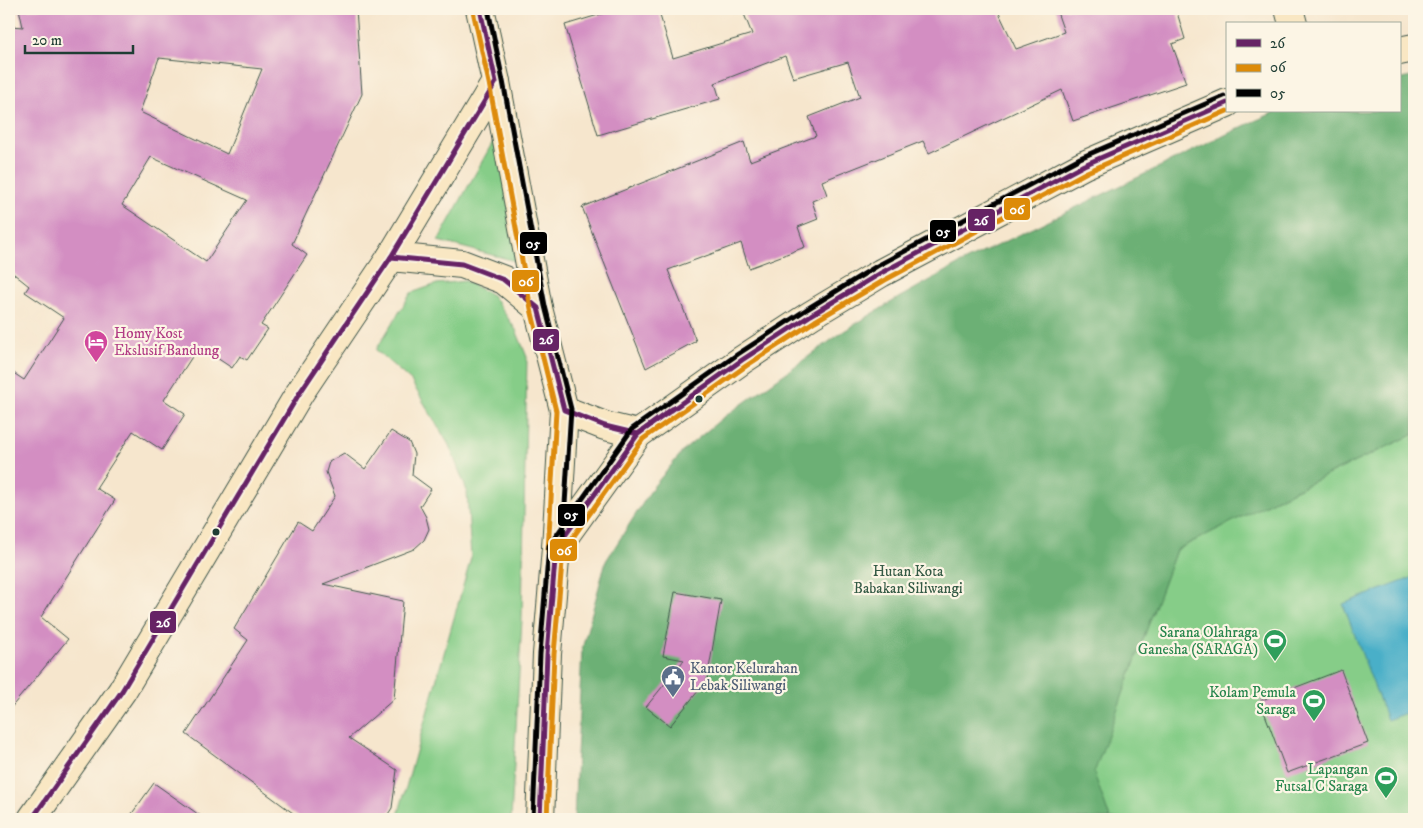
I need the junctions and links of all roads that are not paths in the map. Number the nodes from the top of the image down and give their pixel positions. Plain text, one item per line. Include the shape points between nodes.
1 (480, 9) edge
2 (1289, 9) edge
3 (1292, 22) edge
4 (1414, 48) edge
5 (1400, 51) edge
6 (496, 82) junction
7 (1226, 104) edge
8 (392, 257) junction
9 (538, 308) junction
10 (564, 410) junction
11 (638, 434) junction
12 (556, 548) junction
13 (32, 819) edge
14 (540, 819) edge

1 - 6 main road
2 - 3 main road
4 - 5 main road
6 - 8 main road
6 - 9 main road
7 - 11 main road via 1084,165 881,273 742,360
8 - 9 main road via 462,264 504,280
8 - 13 main road via 299,394 122,691
9 - 10 main road
10 - 11 main road via 605,426
10 - 12 main road
11 - 12 main road
12 - 14 main road via 547,654

